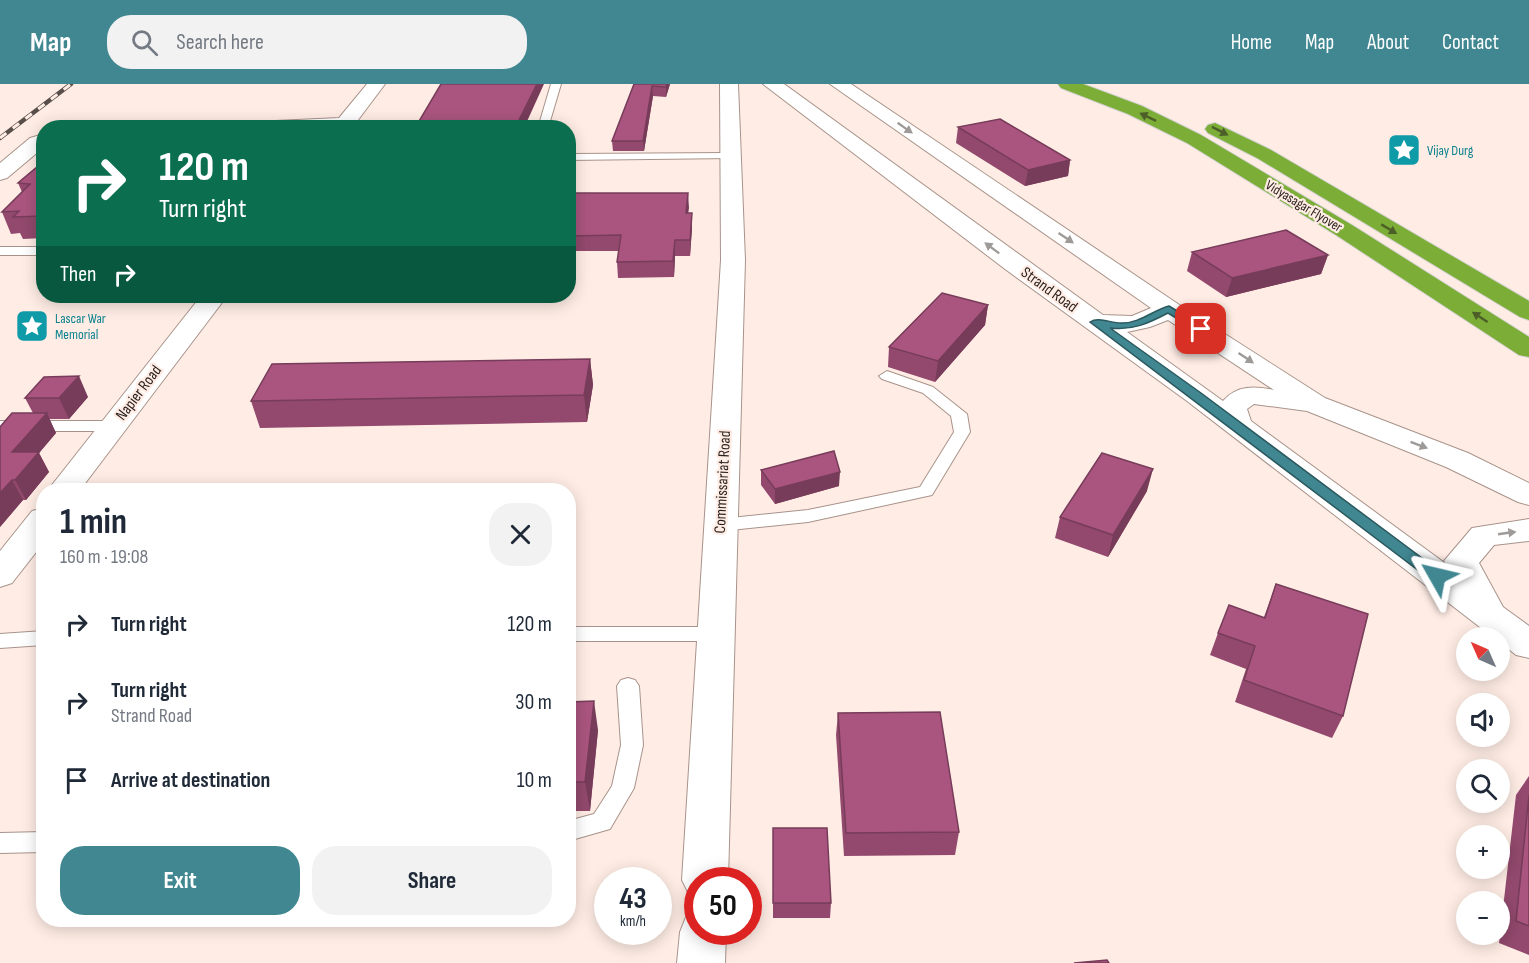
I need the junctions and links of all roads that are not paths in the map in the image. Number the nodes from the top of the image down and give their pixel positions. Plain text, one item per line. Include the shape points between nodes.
1 (376, 84) edge
2 (556, 84) edge
3 (772, 84) edge
4 (839, 84) edge
5 (1067, 84) edge
6 (1108, 84) edge
7 (736, 87) edge
8 (881, 111) junction
9 (816, 116) junction
10 (349, 120) edge
11 (545, 120) edge
12 (36, 143) edge
13 (729, 156) junction
14 (576, 157) edge
15 (0, 174) edge
16 (0, 251) edge
17 (36, 251) edge
18 (209, 303) edge
19 (1169, 309) junction
20 (1529, 312) edge
21 (1095, 322) junction
22 (1529, 349) edge
23 (887, 376) dead end
24 (1315, 404) junction
25 (1237, 425) junction
26 (0, 426) edge
27 (114, 426) junction
28 (69, 483) edge
29 (1529, 495) edge
30 (721, 525) junction
31 (36, 528) edge
32 (1529, 530) edge
33 (0, 574) edge
34 (1491, 618) junction
35 (576, 634) edge
36 (716, 634) junction
37 (36, 639) edge
38 (0, 641) edge
39 (1529, 645) edge
40 (628, 686) dead end
41 (576, 829) edge
42 (36, 842) edge
43 (0, 843) edge
44 (706, 867) edge
45 (702, 945) edge
46 (701, 963) edge

1 - 10 main road
2 - 11 lane
3 - 9 main road, Strand Road
4 - 8 main road
22 -> 5 highway, Vidyasagar Flyover via 1194,139 1135,110
6 -> 20 highway, Vidyasagar Flyover via 1197,119 1264,154
7 - 13 main road, Commissariat Road
8 - 9 main road
8 -> 19 main road
21 -> 9 main road, Strand Road
12 - 15 main road
13 - 14 lane
13 - 30 main road, Commissariat Road via 733,260
16 - 17 lane
18 - 27 main road, Napier Road
19 - 21 main road via 1124,327
19 -> 24 main road
21 - 25 main road, Strand Road
23 - 30 lane via 928,390 959,414 962,432 926,490 808,516
24 - 25 main road via 1254,395 1242,397 1232,408
24 -> 29 main road via 1457,460
25 - 34 main road, Strand Road
26 - 27 lane
27 - 28 main road, Napier Road
30 - 36 main road, Commissariat Road
31 - 33 main road
34 -> 32 main road via 1461,561 1484,536
34 - 39 main road, Strand Road
35 - 36 lane
36 - 44 main road, Commissariat Road
37 - 38 lane
40 - 41 lane via 632,745 623,788 602,822
42 - 43 lane
45 - 46 main road

